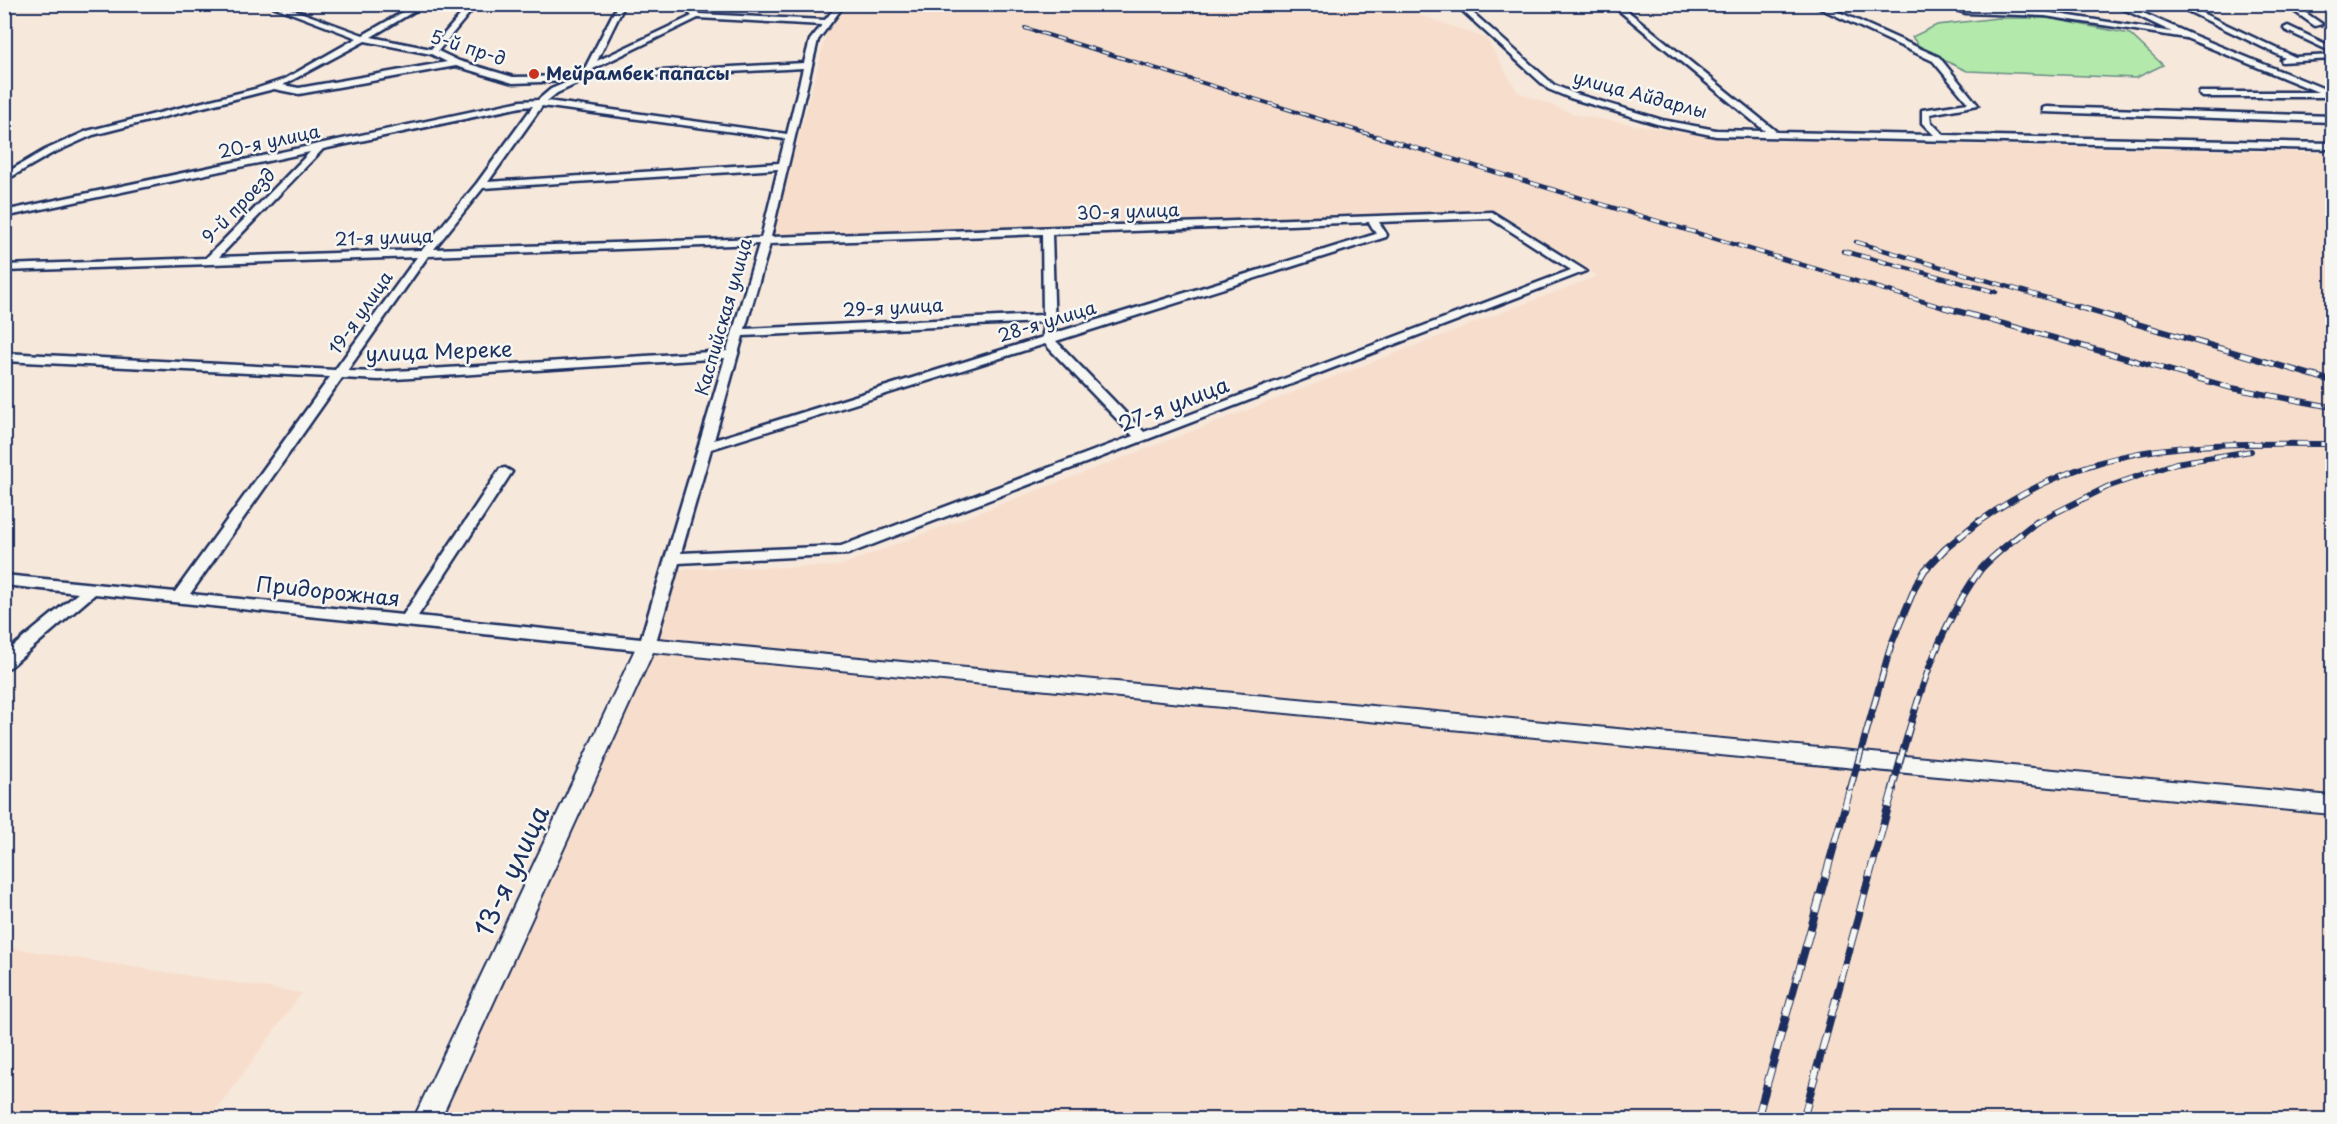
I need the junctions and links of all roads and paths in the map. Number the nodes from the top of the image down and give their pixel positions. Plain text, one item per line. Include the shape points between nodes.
1 (270, 4) edge
2 (423, 4) edge
3 (474, 4) edge
4 (622, 4) edge
5 (697, 4) edge
6 (842, 4) edge
7 (1458, 4) edge
8 (1614, 4) edge
9 (1814, 4) edge
10 (1940, 4) edge
11 (2028, 4) edge
12 (2116, 4) edge
13 (2176, 4) edge
14 (2287, 4) edge
15 (697, 15) junction
16 (2062, 17) junction
17 (829, 23) junction
18 (2187, 36) junction
19 (364, 38) junction
20 (2332, 50) edge
21 (433, 52) junction
22 (2332, 57) edge
23 (2292, 58) junction
24 (2251, 62) junction
25 (456, 63) junction
26 (807, 65) junction
27 (586, 73) junction
28 (274, 86) junction
29 (2203, 94) dead end
30 (2332, 95) edge
31 (540, 103) junction
32 (2046, 110) dead end
33 (2332, 119) edge
34 (1774, 134) junction
35 (789, 137) junction
36 (1942, 138) junction
37 (2332, 146) edge
38 (318, 149) junction
39 (25, 166) junction
40 (783, 166) junction
41 (4, 169) edge
42 (4, 178) edge
43 (480, 185) junction
44 (4, 214) edge
45 (1492, 215) joint
46 (1373, 220) junction
47 (1047, 231) junction
48 (765, 242) junction
49 (425, 253) junction
50 (209, 261) junction
51 (4, 268) edge
52 (1050, 318) junction
53 (738, 333) junction
54 (1049, 341) junction
55 (732, 354) junction
56 (4, 357) edge
57 (340, 374) junction
58 (1142, 438) junction
59 (704, 447) junction
60 (505, 472) dead end
61 (672, 558) junction
62 (4, 580) edge
63 (92, 589) junction
64 (179, 598) junction
65 (407, 621) junction
66 (646, 645) junction
67 (4, 663) edge
68 (2332, 805) edge
69 (426, 1119) edge

1 - 19 street, 5-й пр-д
2 - 19 street
3 - 21 street
4 - 27 street
5 - 15 street via 693,13
6 - 17 street, Каспийская улица
7 - 34 street, улица Айдарлы via 1551,87 1660,122 1716,133
8 - 34 street
9 - 36 street via 1936,59 1974,105 1925,112 1927,123
10 - 16 street via 1971,13
11 - 16 street
12 - 18 street
13 - 23 street
14 - 20 street via 2318,24 2288,28
15 - 17 street
15 - 27 street, 19-я улица
16 - 18 street
17 - 26 street, Каспийская улица via 814,40
18 - 24 street
19 - 21 street, 5-й пр-д
19 - 28 street
21 - 25 street, 5-й пр-д
22 - 23 street
23 - 24 street
24 - 30 street
25 - 27 street, 5-й пр-д via 519,80
25 - 28 street via 299,91
26 - 27 street, 5-й пр-д
26 - 35 street, Каспийская улица
27 - 31 street, 19-я улица
28 - 39 street via 105,128 72,139
29 - 30 street
31 - 35 street
31 - 38 street, 20-я улица
31 - 43 street, 19-я улица
32 - 33 street
34 - 36 street, улица Айдарлы
35 - 40 street, Каспийская улица
36 - 37 street, улица Айдарлы
38 - 44 street, 20-я улица
38 - 50 street, 9-й проезд
39 - 41 street
39 - 42 street
40 - 43 street
40 - 48 street, Каспийская улица
43 - 49 street, 19-я улица
45 - 46 street, 30-я улица
45 - 58 street, 27-я улица via 1580,271
46 - 47 street, 30-я улица
46 - 54 street, 28-я улица via 1382,235
47 - 48 street, 30-я улица
47 - 52 street
48 - 49 street, 21-я улица
48 - 53 street, Каспийская улица
49 - 50 street, 21-я улица
49 - 57 street, 19-я улица
50 - 51 street, 21-я улица
52 - 53 street, 29-я улица
52 - 54 street
53 - 55 street, Каспийская улица
54 - 58 street
54 - 59 street, 28-я улица
55 - 57 street, улица Мереке via 379,376
55 - 59 street, Каспийская улица
56 - 57 street, улица Мереке
57 - 64 street, 19-я улица
58 - 61 street, 27-я улица via 843,551
59 - 61 street, Каспийская улица
60 - 65 street
61 - 66 street, Каспийская улица
62 - 63 street, Придорожная
63 - 64 street, Придорожная
63 - 67 street
64 - 65 street, Придорожная
65 - 66 street, Придорожная
66 - 68 street
66 - 69 street, 13-я улица

